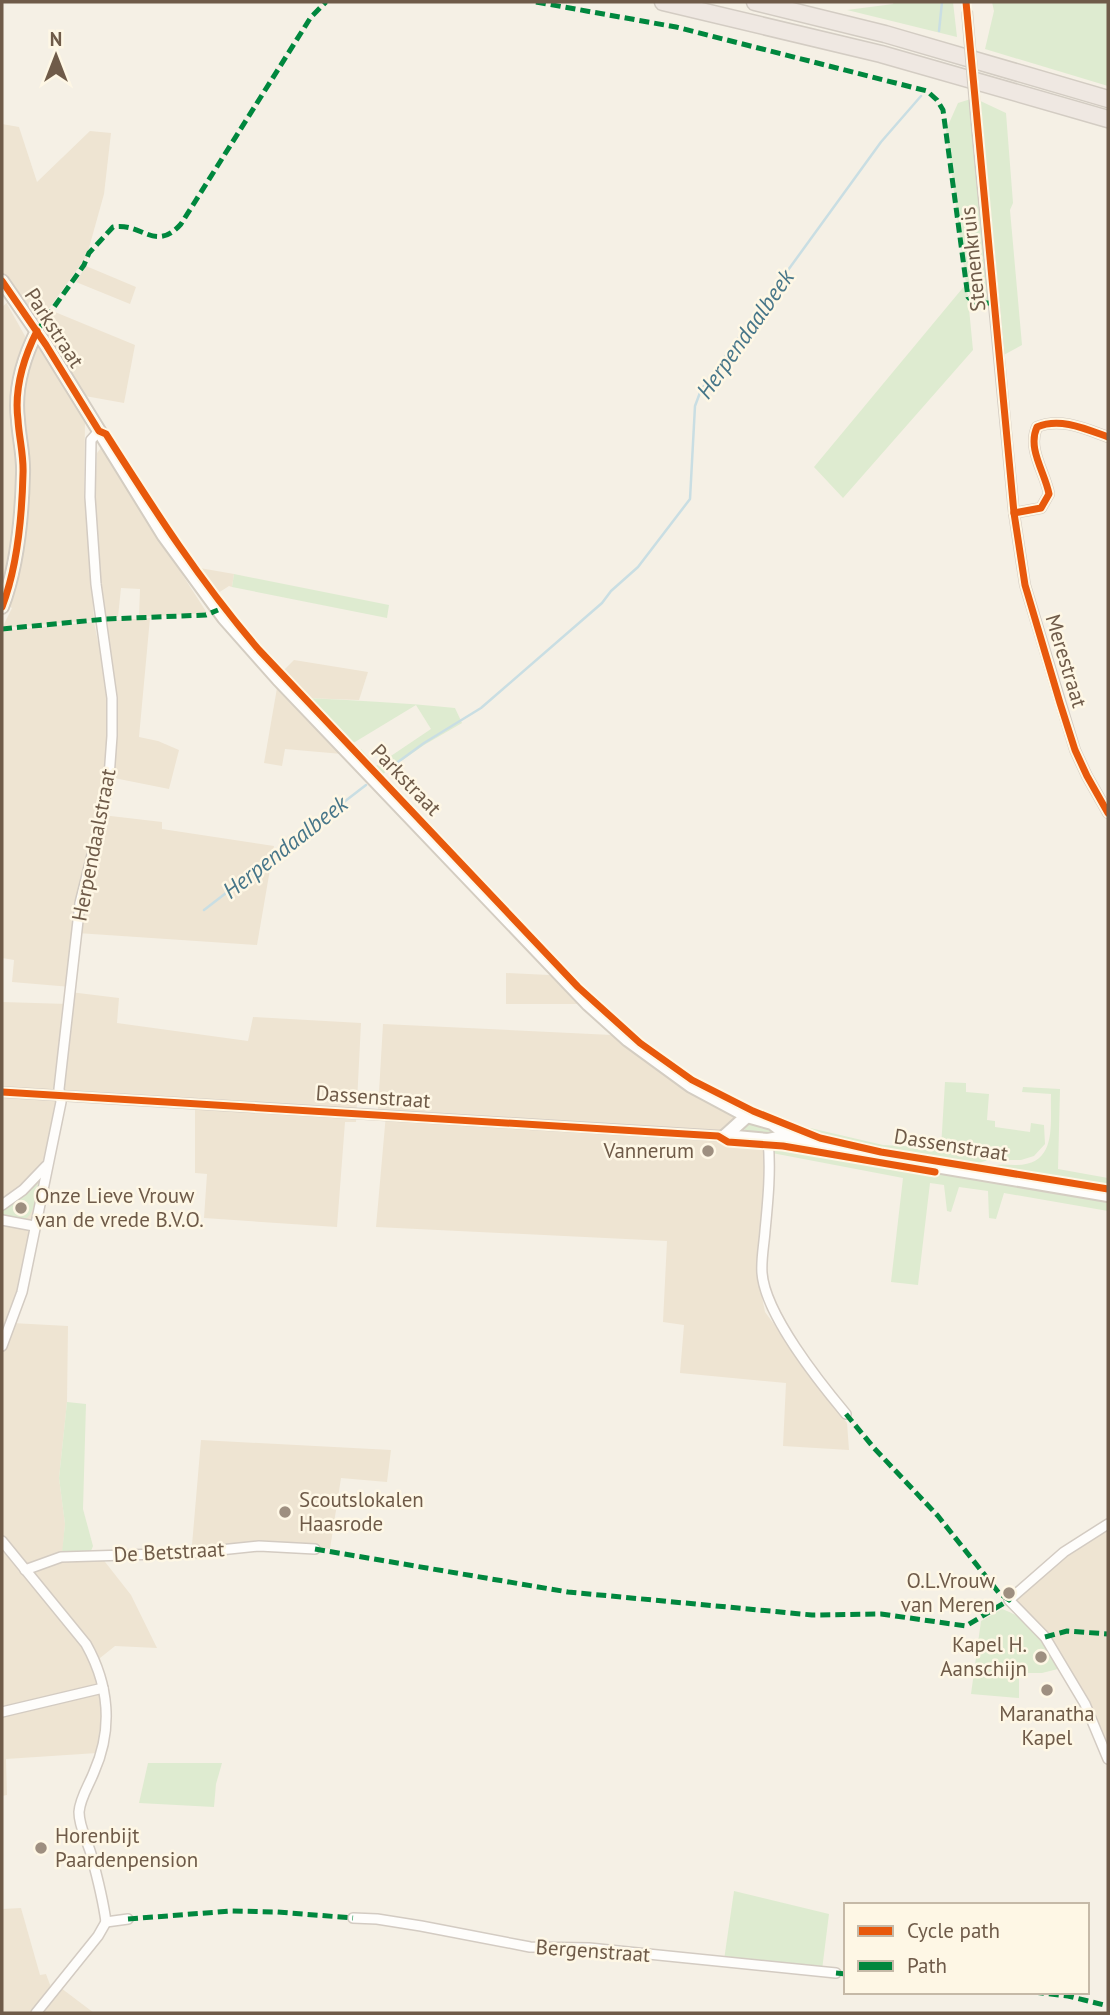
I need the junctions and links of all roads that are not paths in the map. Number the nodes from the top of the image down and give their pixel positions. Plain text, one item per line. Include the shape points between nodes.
1 (663, 2) edge
2 (755, 2) edge
3 (966, 6) edge
4 (1108, 99) edge
5 (1108, 119) edge
6 (2, 281) edge
7 (37, 331) junction
8 (99, 431) junction
9 (1108, 436) edge
10 (1014, 513) junction
11 (2, 607) edge
12 (1108, 813) edge
13 (2, 1092) edge
14 (60, 1096) junction
15 (741, 1125) junction
16 (772, 1135) junction
17 (724, 1136) joint
18 (48, 1165) junction
19 (1108, 1195) edge
20 (2, 1205) edge
21 (2, 1220) edge
22 (34, 1226) junction
23 (2, 1346) edge
24 (846, 1414) dead end
25 (1108, 1524) edge
26 (2, 1541) edge
27 (315, 1549) dead end
28 (25, 1570) junction
29 (103, 1688) junction
30 (2, 1712) edge
31 (1108, 1759) edge
32 (353, 1918) dead end
33 (128, 1919) dead end
34 (106, 1922) junction
35 (836, 1973) dead end
36 (36, 2013) edge

1 - 5 highway via 881,54
2 - 4 highway via 885,34
3 - 10 street, Stenenkruis, bridge
6 - 7 street, Parkstraat
7 - 8 street, Parkstraat
7 - 11 street via 17,393 22,507
8 - 14 street, Herpendaalstraat via 91,440 90,497 112,736 102,815 80,903
8 - 15 street, Parkstraat via 185,567 270,670 611,1026 667,1070 731,1107
9 - 10 street via 1062,423 1037,427 1034,448 1049,494 1041,508
10 - 12 street, Merestraat via 1025,585 1060,704 1075,750
13 - 14 street, Dassenstraat
14 - 17 street, Dassenstraat
14 - 18 street, Herpendaalstraat
15 - 16 street
15 - 16 street
15 - 17 street, Dassenstraat
16 - 19 street, Dassenstraat
16 - 24 street via 764,1285 775,1314
18 - 20 street
18 - 22 street, Herpendaalstraat
21 - 22 street
22 - 23 street, Herpendaalstraat via 22,1292
25 - 31 street via 1064,1552 1009,1600 1045,1637 1085,1704
26 - 28 street
27 - 28 street, De Betstraat via 259,1546 61,1557
28 - 29 street via 86,1644
29 - 30 street
29 - 34 street via 107,1715 104,1744 79,1812
32 - 35 street, Bergenstraat via 530,1947 589,1948
33 - 34 street
34 - 36 street

